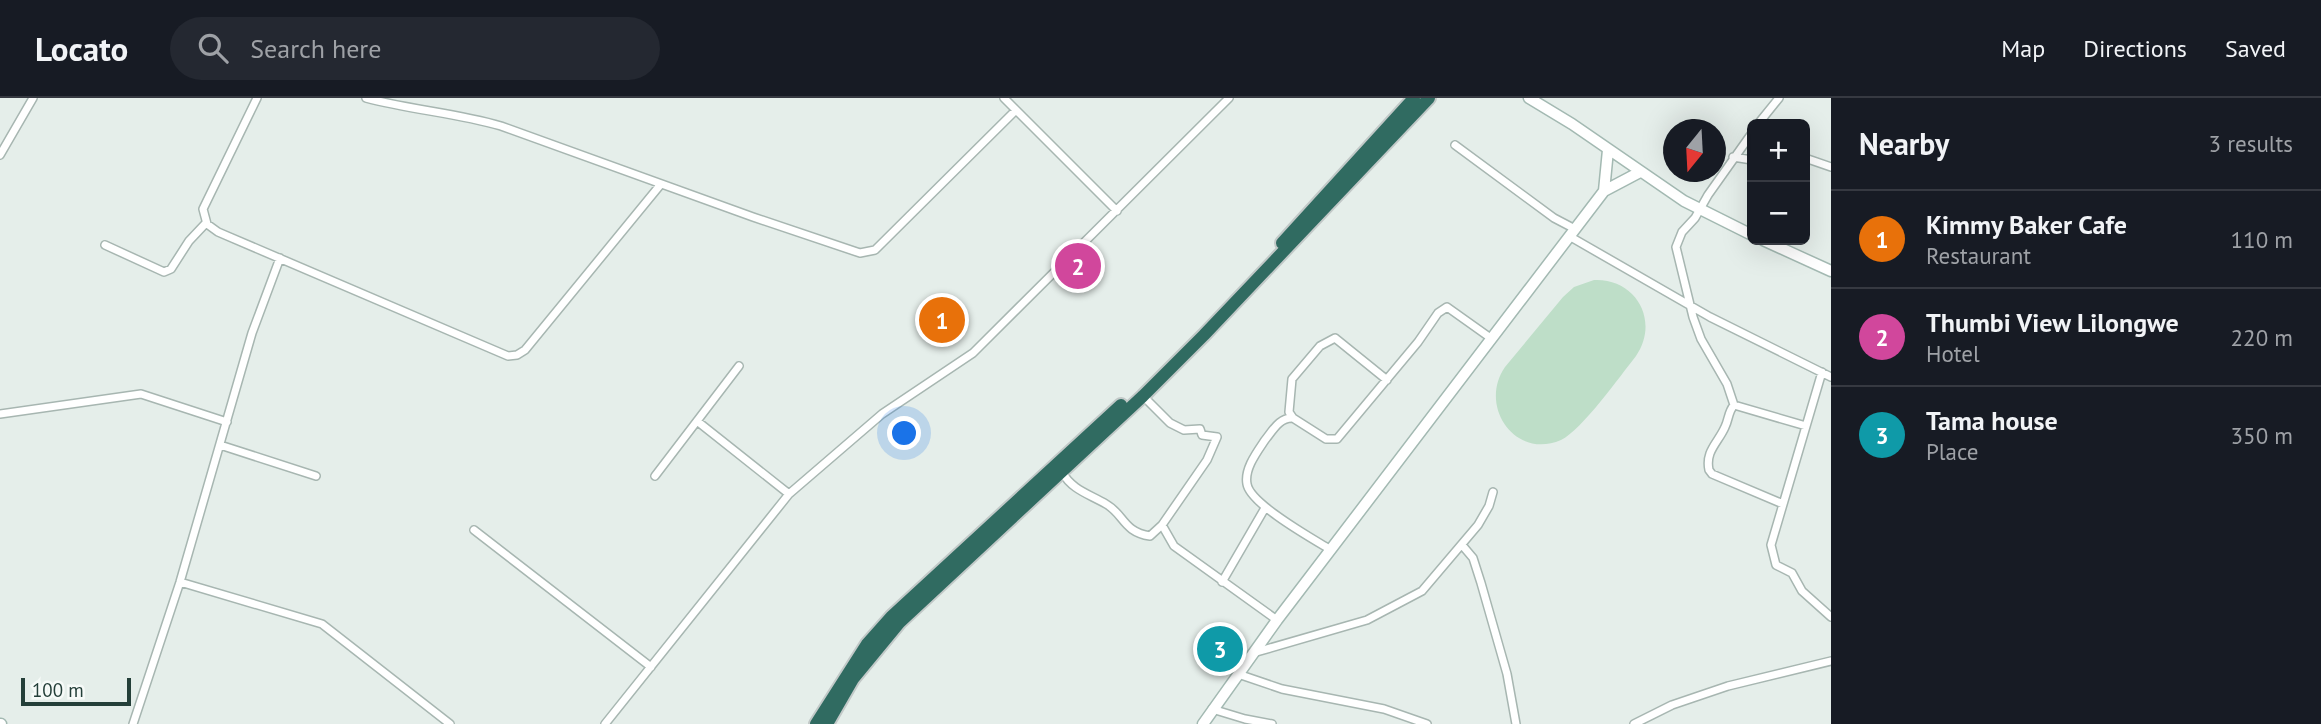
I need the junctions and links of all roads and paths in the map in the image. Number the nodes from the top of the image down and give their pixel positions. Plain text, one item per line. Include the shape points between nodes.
1 (33, 98) edge
2 (257, 98) edge
3 (366, 98) edge
4 (1004, 98) edge
5 (1229, 98) edge
6 (1414, 98) edge
7 (1429, 98) edge
8 (1529, 98) edge
9 (1779, 98) edge
10 (1016, 110) junction
11 (1762, 119) edge
12 (1747, 139) edge
13 (1455, 145) dead end
14 (1608, 150) junction
15 (0, 155) edge
16 (1733, 158) junction
17 (1747, 159) edge
18 (1810, 160) edge
19 (1831, 167) edge
20 (1640, 172) junction
21 (661, 184) junction
22 (1604, 191) junction
23 (1700, 210) junction
24 (1117, 211) junction
25 (206, 223) junction
26 (1572, 232) junction
27 (1747, 233) edge
28 (105, 245) dead end
29 (1774, 245) edge
30 (280, 258) junction
31 (1831, 271) edge
32 (1690, 304) junction
33 (1492, 339) junction
34 (739, 366) dead end
35 (1822, 372) junction
36 (1831, 377) edge
37 (1387, 380) junction
38 (1143, 396) junction
39 (1734, 405) junction
40 (0, 414) edge
41 (1293, 418) junction
42 (697, 421) junction
43 (228, 422) junction
44 (1806, 426) junction
45 (220, 445) junction
46 (1062, 472) junction
47 (655, 476) dead end
48 (316, 477) dead end
49 (1493, 492) dead end
50 (789, 494) junction
51 (1783, 503) junction
52 (1265, 508) junction
53 (1162, 525) junction
54 (474, 530) dead end
55 (1462, 545) junction
56 (1331, 550) junction
57 (180, 582) junction
58 (1222, 582) junction
59 (1831, 617) edge
60 (1278, 620) junction
61 (1253, 653) junction
62 (1831, 661) edge
63 (651, 667) junction
64 (1238, 674) junction
65 (1212, 709) junction
66 (133, 724) edge
67 (450, 724) edge
68 (605, 724) edge
69 (816, 724) edge
70 (827, 724) edge
71 (1202, 724) edge
72 (1272, 724) edge
73 (1427, 724) edge
74 (1516, 724) edge
75 (1634, 724) edge

1 - 15 street
2 - 25 street via 203,209
3 - 21 street via 484,121
4 - 10 street
5 - 24 street
6 - 69 highway via 1174,355 891,617 867,644
7 - 38 highway
8 - 14 street
9 - 11 street
10 - 21 street via 874,250 860,253
10 - 24 street
12 - 16 street
13 - 26 street
14 - 20 street
14 - 22 street
16 - 17 street
16 - 23 street
18 - 19 street
20 - 22 street
20 - 23 street
21 - 30 street via 517,355 503,354
22 - 26 street
23 - 27 street
23 - 32 street via 1676,247
24 - 50 street via 973,353 910,393
25 - 28 street via 164,272
25 - 30 street
26 - 32 street
26 - 33 street
29 - 31 street
30 - 43 street via 256,320
32 - 35 street
32 - 39 street
33 - 37 street via 1447,307
33 - 56 street
34 - 42 street
35 - 36 street
35 - 44 street
37 - 41 street via 1337,439 1326,439
37 - 41 street via 1335,338 1320,346 1292,379
38 - 46 highway
38 - 53 street via 1170,424 1184,430 1200,429 1205,437 1217,438
39 - 44 street
39 - 51 street via 1708,454 1709,470
40 - 43 street via 141,394
41 - 52 street via 1281,421 1247,474 1249,491
42 - 47 street
42 - 50 street
43 - 45 street
44 - 51 street
45 - 48 street
45 - 57 street
46 - 53 street via 1073,488 1109,505 1131,530 1150,536
46 - 70 highway via 900,622 853,679
49 - 55 street via 1489,506
50 - 63 street
51 - 59 street via 1771,545 1776,565 1792,573 1802,591
52 - 56 street
52 - 58 street
53 - 58 street via 1174,546
54 - 63 street
55 - 61 street via 1422,591 1367,620
55 - 74 street via 1473,558 1481,583
56 - 60 street
57 - 66 street
57 - 67 street via 323,624
58 - 60 street
60 - 61 street
61 - 64 street
62 - 75 street via 1728,686
63 - 68 street
64 - 65 street
64 - 73 street via 1282,689 1384,709
65 - 71 street
65 - 72 street

